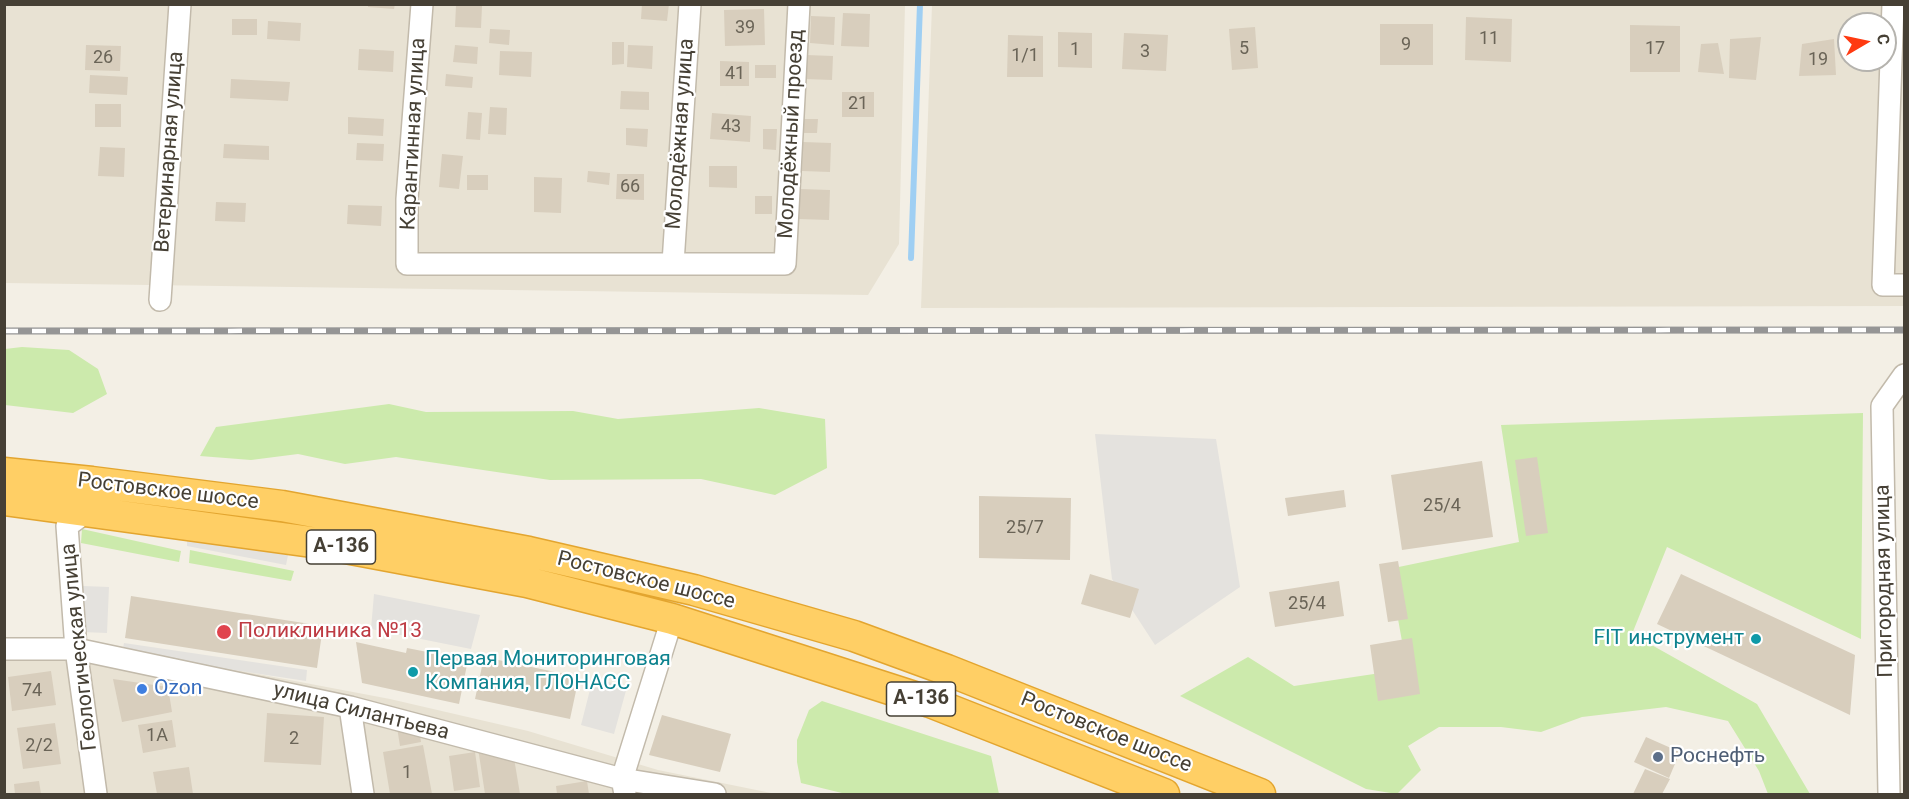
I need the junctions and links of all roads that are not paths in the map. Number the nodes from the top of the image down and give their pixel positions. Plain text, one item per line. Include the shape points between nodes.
1 (180, 4) edge
2 (422, 4) edge
3 (690, 4) edge
4 (799, 4) edge
5 (1893, 4) edge
6 (673, 263) junction
7 (1905, 285) edge
8 (160, 300) dead end
9 (1904, 375) edge
10 (4, 473) edge
11 (4, 500) edge
12 (89, 510) junction
13 (672, 619) junction
14 (4, 649) edge
15 (76, 649) junction
16 (350, 707) junction
17 (623, 787) edge
18 (96, 795) edge
19 (363, 795) edge
20 (715, 795) edge
21 (1164, 795) edge
22 (1260, 795) edge
23 (1889, 795) edge

1 - 8 street, Ветеринарная улица
2 - 6 street, Карантинная улица via 407,199 407,264
3 - 6 street, Молодёжная улица
4 - 6 street, Молодёжный проезд via 785,264
5 - 7 street via 1883,285
9 - 23 street, Пригородная улица via 1882,406
10 - 22 highway, Ростовское шоссе / А-136 via 282,506 529,552 694,590 854,636 926,662
11 - 12 highway, Ростовское шоссе / А-136
12 - 13 highway, Ростовское шоссе / А-136 via 319,543 527,582
12 - 15 street, Геологическая улица via 67,526
13 - 17 street
13 - 21 highway, Ростовское шоссе / А-136 via 930,702
14 - 15 street, улица Силантьева
15 - 16 street, улица Силантьева
15 - 18 street, Геологическая улица
16 - 17 street, улица Силантьева
16 - 19 street
17 - 20 street, улица Силантьева

